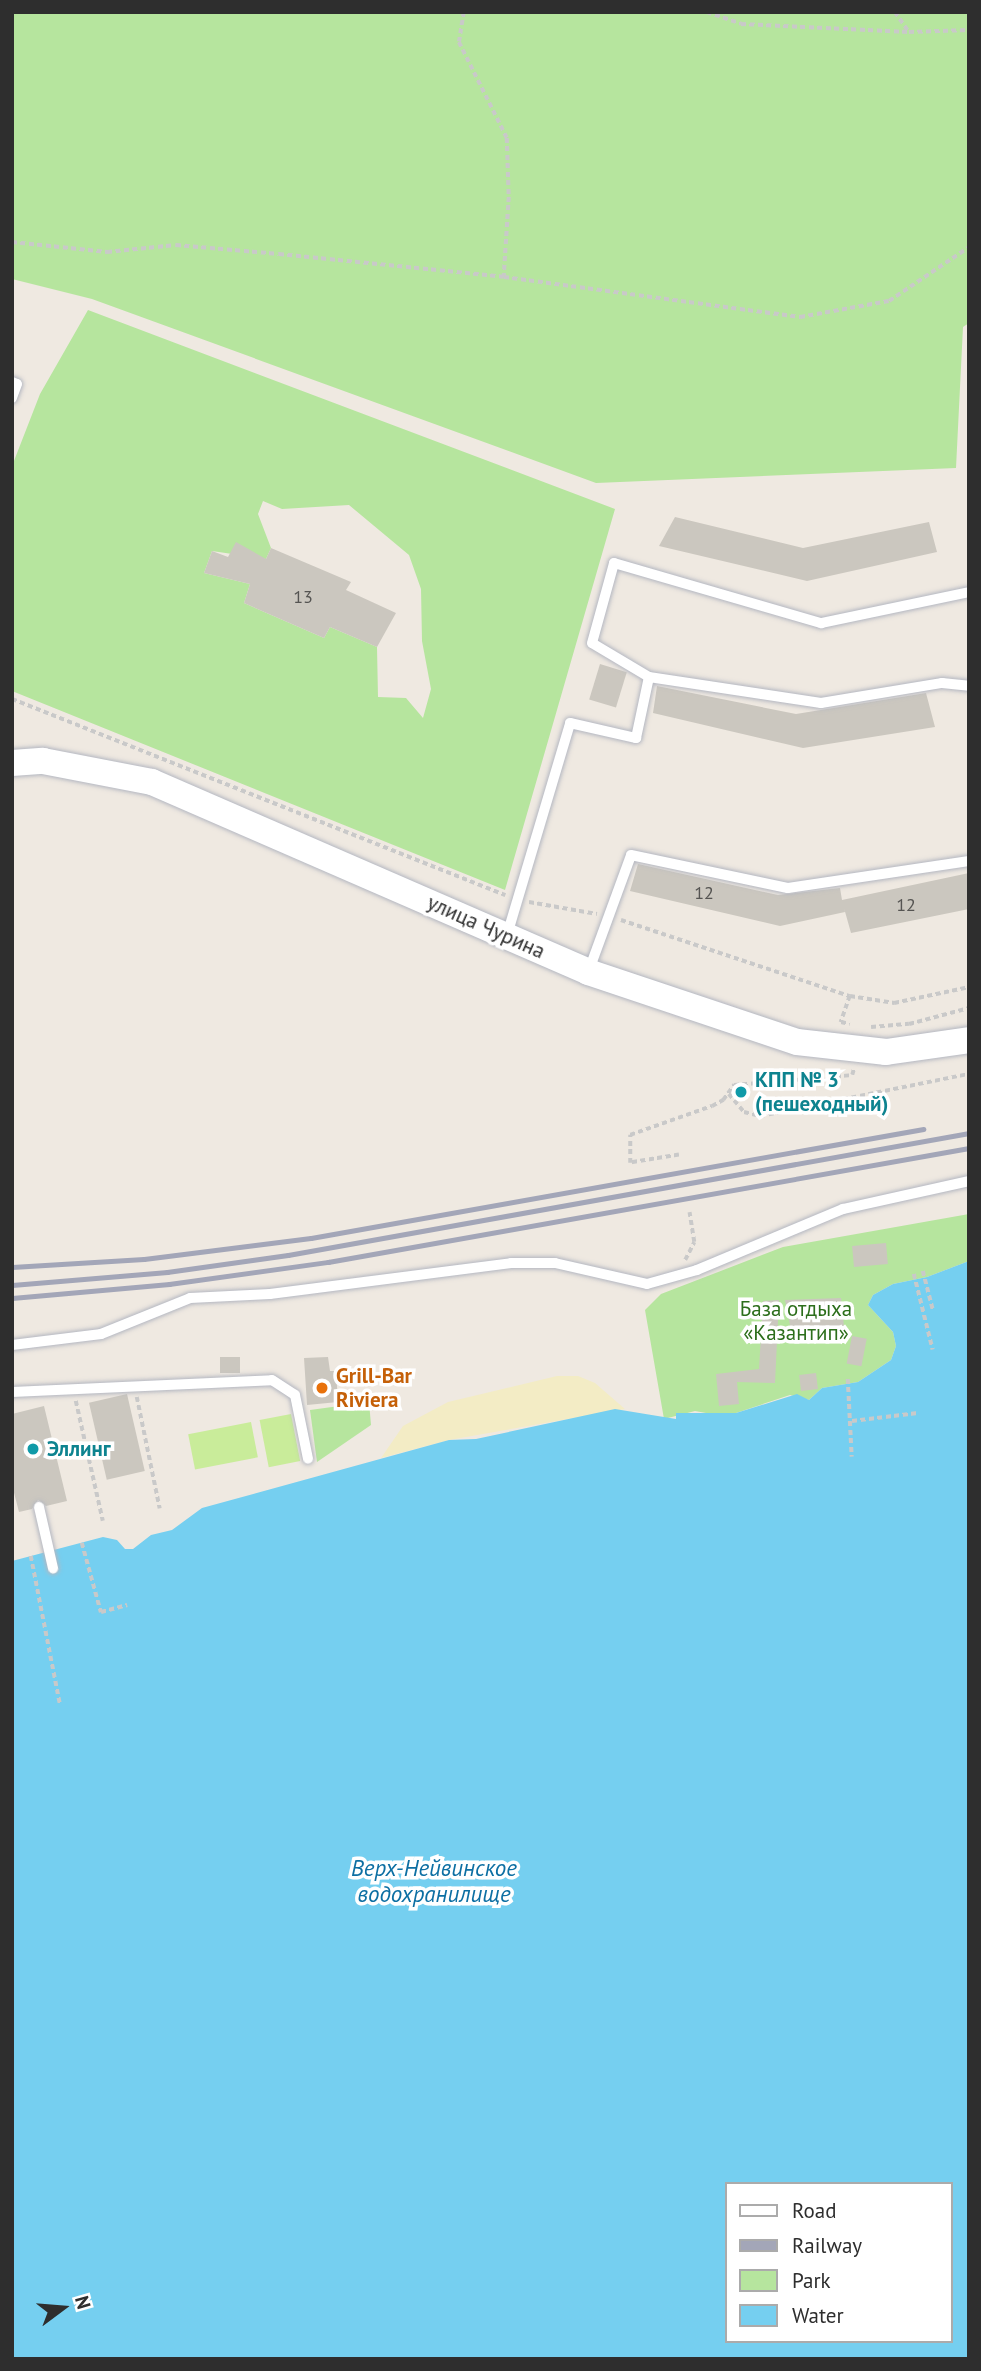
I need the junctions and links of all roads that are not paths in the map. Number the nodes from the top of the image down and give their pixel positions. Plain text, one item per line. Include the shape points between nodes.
1 (12, 382) edge
2 (12, 398) edge
3 (969, 592) edge
4 (649, 677) junction
5 (969, 686) edge
6 (12, 763) edge
7 (969, 861) edge
8 (506, 936) junction
9 (589, 972) junction
10 (969, 1040) edge
11 (969, 1181) edge
12 (12, 1345) edge
13 (12, 1392) edge
14 (308, 1459) dead end
15 (39, 1507) dead end
16 (53, 1568) dead end

1 - 2 lane via 17,384
3 - 4 lane via 821,623 614,564 592,643
4 - 5 lane via 821,703 942,683
4 - 8 lane via 636,738 570,723
6 - 8 street, улица Чурина via 43,761 152,782
7 - 9 lane via 788,888 631,855
8 - 9 street, улица Чурина
9 - 10 street, улица Чурина via 797,1042 857,1052 915,1050
11 - 12 lane via 843,1209 681,1275 633,1284 555,1263 511,1263 270,1294 190,1298 102,1334
13 - 14 lane via 283,1383 295,1395
15 - 16 lane

